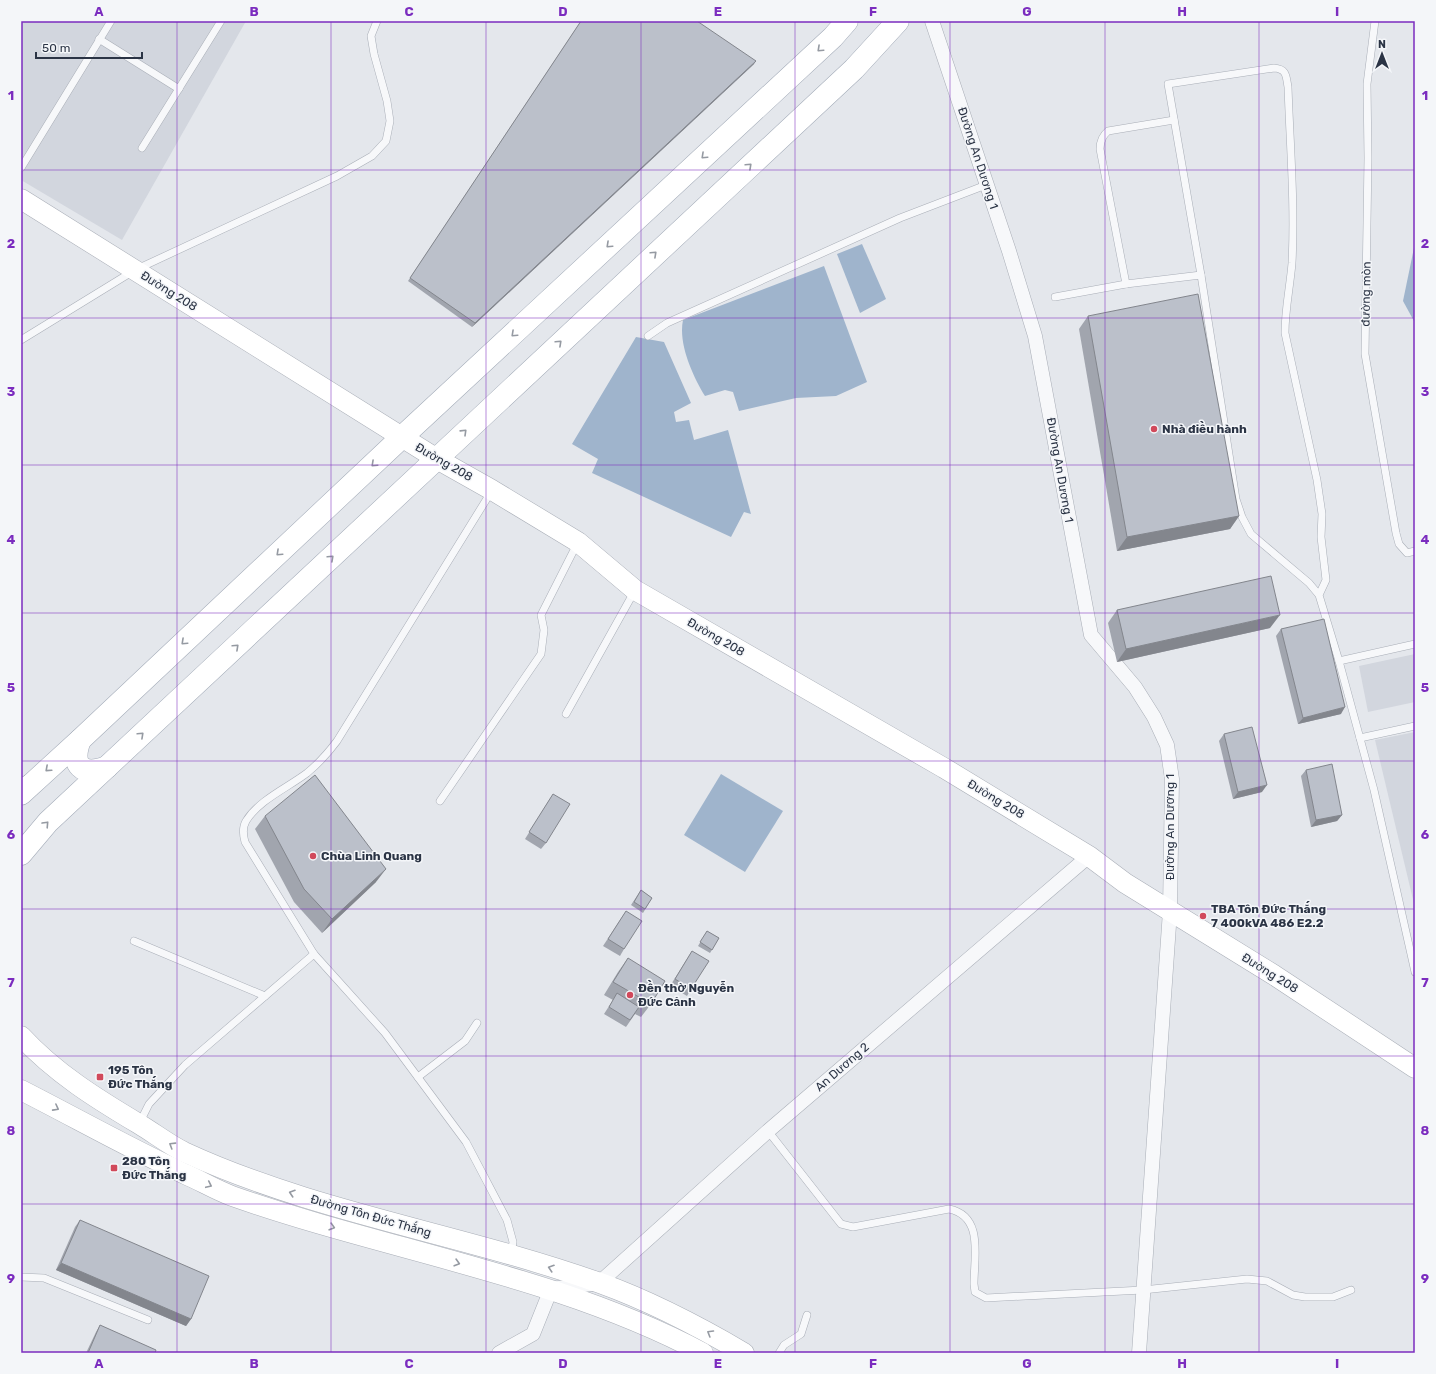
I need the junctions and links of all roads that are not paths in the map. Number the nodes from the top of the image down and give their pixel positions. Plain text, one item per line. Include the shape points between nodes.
1 (111, 21) edge
2 (221, 21) edge
3 (377, 21) edge
4 (847, 21) edge
5 (898, 21) edge
6 (932, 21) edge
7 (1375, 21) edge
8 (99, 39) junction
9 (179, 89) junction
10 (1174, 120) junction
11 (142, 148) dead end
12 (21, 168) edge
13 (986, 185) junction
14 (21, 199) edge
15 (135, 270) junction
16 (1201, 274) junction
17 (1126, 284) junction
18 (1055, 297) dead end
19 (648, 336) dead end
20 (21, 340) edge
21 (402, 436) junction
22 (437, 459) junction
23 (492, 490) junction
24 (578, 542) junction
25 (1415, 551) edge
26 (635, 590) junction
27 (1318, 595) junction
28 (1415, 644) edge
29 (1339, 661) junction
30 (566, 714) dead end
31 (1415, 726) edge
32 (1360, 738) junction
33 (80, 740) junction
34 (107, 767) junction
35 (24, 791) edge
36 (440, 801) dead end
37 (21, 854) edge
38 (1089, 856) junction
39 (1170, 911) junction
40 (134, 941) dead end
41 (314, 954) junction
42 (1415, 972) edge
43 (265, 996) junction
44 (477, 1023) dead end
45 (21, 1036) edge
46 (1415, 1068) edge
47 (418, 1077) junction
48 (21, 1090) edge
49 (139, 1124) junction
50 (768, 1131) junction
51 (510, 1255) junction
52 (21, 1277) edge
53 (599, 1283) junction
54 (551, 1289) junction
55 (1143, 1290) junction
56 (1351, 1290) dead end
57 (807, 1315) dead end
58 (148, 1320) dead end
59 (499, 1353) edge
60 (703, 1353) edge
61 (744, 1353) edge
62 (779, 1353) edge
63 (1139, 1353) edge

1 - 8 lane
2 - 9 lane
3 - 15 lane via 371,36 390,120 386,141 372,156 337,176
4 -> 21 main road via 833,37
22 -> 5 main road via 854,69
6 - 13 street, Đường An Dương 1
7 - 25 lane, đường mòn via 1367,84 1365,354 1396,533 1402,550 1407,553
8 - 9 lane
8 - 12 lane
9 - 11 lane
10 - 16 lane
10 - 17 lane via 1108,131 1100,142
10 - 27 lane via 1168,84 1274,68 1285,72 1288,87 1292,264 1285,313 1285,333 1322,514 1321,537 1326,580
13 - 19 lane via 900,218 667,323
13 - 39 street, Đường An Dương 1 via 1035,336 1091,635 1136,687 1167,745 1172,779
14 - 15 street, Đường 208
15 - 20 lane
15 - 21 street, Đường 208
16 - 17 lane
16 - 27 lane via 1236,499 1242,517 1251,534 1309,583
17 - 18 lane
21 - 22 street, Đường 208
21 -> 33 main road
22 - 23 street, Đường 208
34 -> 22 main road
23 - 24 street, Đường 208
23 - 41 lane via 337,742 324,758 307,772 254,810 246,822 245,842
24 - 26 street, Đường 208
24 - 36 lane via 541,615 544,630 541,654
26 - 30 lane
26 - 38 street, Đường 208 via 944,768
27 - 29 lane
28 - 29 lane
29 - 32 lane
31 - 32 lane
32 - 42 lane
33 - 34 main road via 76,751 76,760 80,767 88,771
33 -> 35 main road
37 -> 34 main road via 48,822
38 - 39 street, Đường 208 via 1125,883
38 - 50 street, An Dương 2
39 - 46 street, Đường 208 via 1274,975
39 - 55 street, Đường An Dương 1
40 - 43 lane
41 - 43 lane
41 - 47 lane via 385,1033
43 - 49 lane via 185,1064 148,1104
44 - 47 lane via 465,1040
45 - 49 street, Đường Tôn Đức Thắng via 32,1048 93,1097
47 - 51 lane via 466,1142 507,1220 513,1242
48 -> 54 street, Đường Tôn Đức Thắng via 134,1150 230,1195
51 -> 49 street, Đường Tôn Đức Thắng via 305,1197 236,1174 181,1150
50 - 53 street, An Dương 2
50 - 55 lane via 841,1224 853,1226 949,1209 966,1216 975,1234 975,1292 983,1297
53 -> 51 street, Đường Tôn Đức Thắng
52 - 58 lane via 44,1278
53 - 54 street
61 -> 53 street, Đường Tôn Đức Thắng via 699,1327 636,1297
54 - 59 street via 532,1334
54 - 60 street, Đường Tôn Đức Thắng via 617,1313
55 - 56 lane via 1248,1279 1267,1281 1293,1295 1305,1297 1333,1297
55 - 63 street, Đường An Dương 1
57 - 62 lane via 801,1334 784,1345

